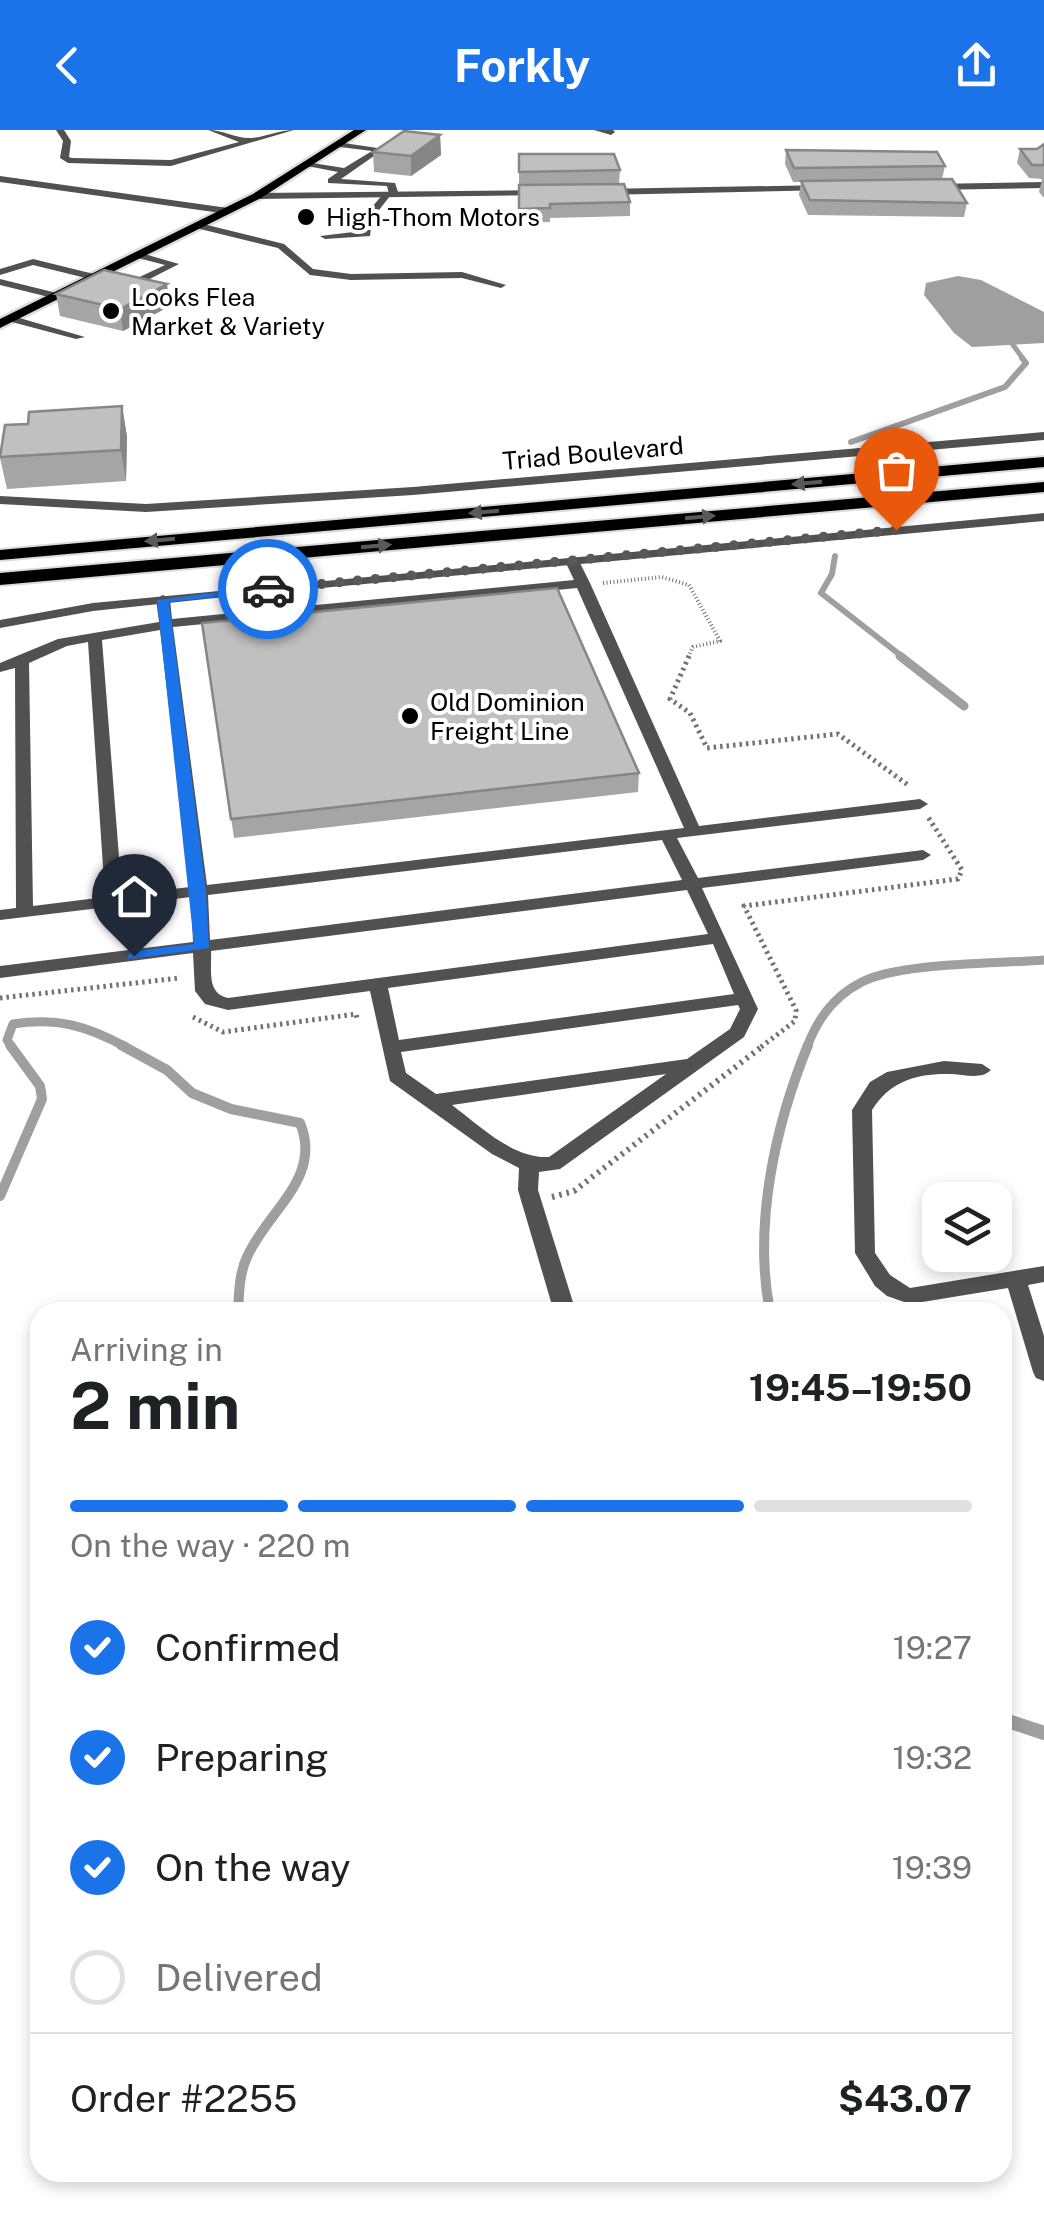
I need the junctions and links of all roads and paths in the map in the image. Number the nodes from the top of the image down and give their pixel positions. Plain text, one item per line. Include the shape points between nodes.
1 (60, 130) edge
2 (212, 130) edge
3 (290, 130) edge
4 (361, 130) edge
5 (598, 130) edge
6 (611, 132) edge
7 (248, 142) junction
8 (392, 142) edge
9 (340, 144) junction
10 (380, 150) junction
11 (306, 165) junction
12 (346, 171) junction
13 (0, 179) edge
14 (1044, 185) edge
15 (919, 187) edge
16 (835, 188) edge
17 (591, 192) edge
18 (552, 193) edge
19 (390, 195) junction
20 (257, 196) junction
21 (228, 211) junction
22 (199, 226) junction
23 (230, 231) junction
24 (291, 234) dead end
25 (325, 236) dead end
26 (141, 256) junction
27 (0, 272) edge
28 (100, 277) junction
29 (0, 282) edge
30 (502, 285) dead end
31 (61, 297) junction
32 (6, 321) edge
33 (80, 337) dead end
34 (1044, 436) edge
35 (1044, 462) edge
36 (1044, 487) edge
37 (0, 500) edge
38 (1044, 516) edge
39 (338, 549) junction
40 (0, 553) edge
41 (572, 561) junction
42 (0, 579) edge
43 (582, 584) junction
44 (0, 598) edge
45 (163, 600) junction
46 (0, 624) edge
47 (166, 625) junction
48 (95, 635) junction
49 (22, 661) junction
50 (0, 668) edge
51 (920, 804) dead end
52 (694, 833) junction
53 (668, 836) junction
54 (924, 855) dead end
55 (692, 888) junction
56 (199, 892) junction
57 (114, 901) junction
58 (24, 912) junction
59 (0, 915) edge
60 (719, 938) junction
61 (202, 948) junction
62 (0, 972) edge
63 (378, 984) junction
64 (182, 992) dead end
65 (0, 998) edge
66 (744, 998) junction
67 (185, 1008) dead end
68 (360, 1032) dead end
69 (391, 1047) junction
70 (691, 1064) junction
71 (982, 1070) dead end
72 (430, 1102) junction
73 (530, 1165) junction
74 (1044, 1274) edge
75 (1016, 1279) junction
76 (562, 1302) edge
77 (1044, 1372) edge

1 - 7 street via 67,141 64,158 84,163 172,163
2 - 7 street
3 - 7 street
4 - 9 main road
5 - 6 street
8 - 10 street
9 - 10 street
9 - 11 main road
10 - 12 street
11 - 12 street
11 - 20 main road
12 - 19 street via 331,182 391,182
13 - 21 street
14 - 15 street
16 - 17 street
18 - 19 street
19 - 20 street
19 - 25 street via 367,219 366,234
20 - 21 main road
21 - 22 main road
22 - 23 street
22 - 26 main road
23 - 24 street
23 - 30 street via 281,246 310,272 462,274
26 - 28 main road
26 - 28 street via 174,264 132,284
27 - 28 street via 33,262
28 - 31 main road
29 - 31 street
31 - 32 main road
32 - 33 street
34 - 37 street, Triad Boulevard via 146,508
35 -> 40 highway
39 -> 36 highway
38 - 41 street
39 - 42 highway
39 - 44 highway via 80,580
41 - 43 street
41 - 45 street
43 - 47 street
43 - 52 street
45 - 46 street
45 - 47 street
47 - 48 street
47 - 56 street
48 - 49 street
48 - 57 street
49 - 50 street
49 - 58 street
51 - 52 street
52 - 53 street
53 - 55 street
53 - 56 street
54 - 55 street
55 - 60 street
55 - 61 street
56 - 57 street
56 - 61 street
57 - 58 street
58 - 59 street
60 - 63 street
60 - 66 street
61 - 62 street
61 - 63 street via 204,991 228,1004
63 - 69 street
64 - 65 path via 180,976
66 - 69 street
66 - 70 street via 749,1009 737,1033
67 - 68 path via 204,1026 223,1032 356,1014
69 - 72 street via 396,1076
70 - 72 street
70 - 73 street via 574,1152 553,1164
71 - 75 street via 944,1066 894,1077 877,1087 862,1110 865,1253 898,1294
72 - 73 street
73 - 76 street via 528,1190
74 - 75 street
75 - 77 street

